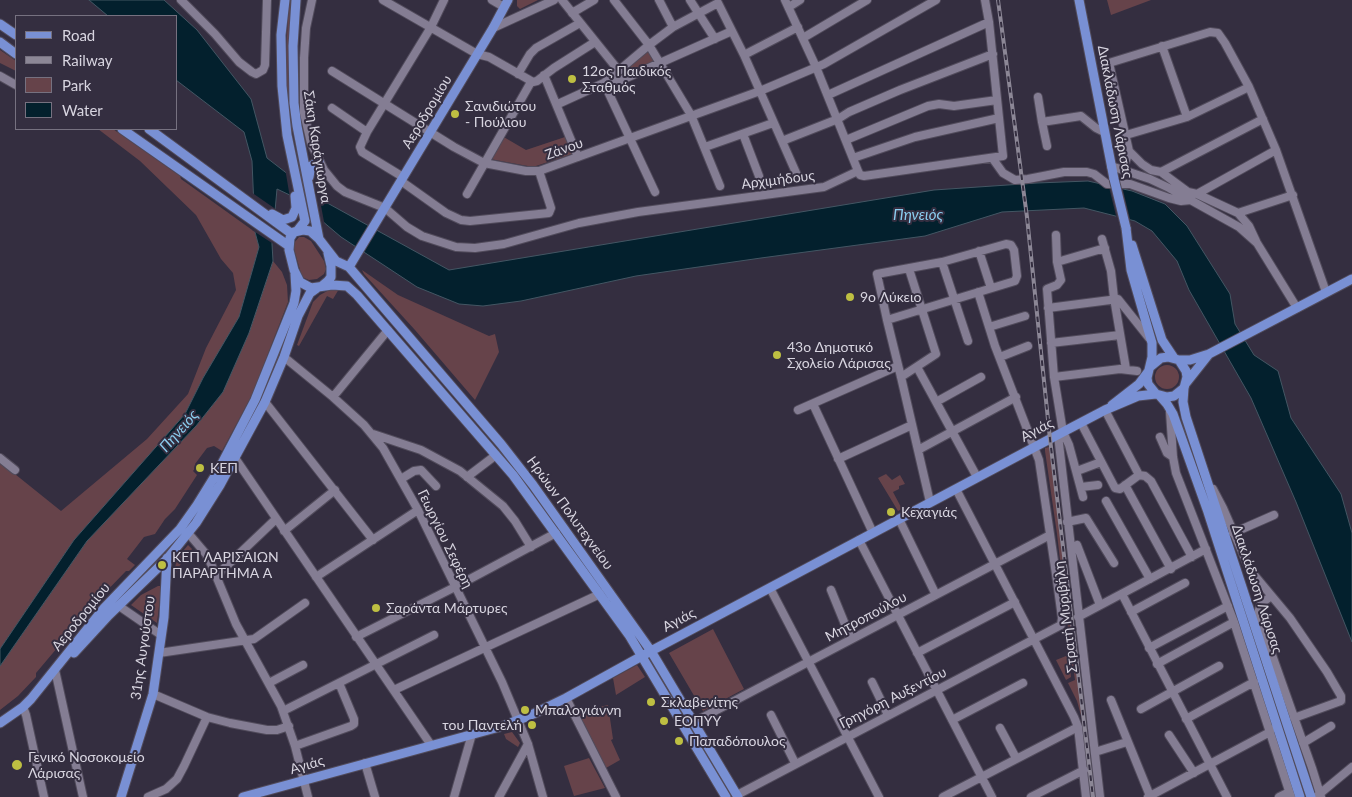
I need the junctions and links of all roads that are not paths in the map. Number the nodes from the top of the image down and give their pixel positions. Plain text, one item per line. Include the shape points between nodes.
1 (181, 0) edge
2 (267, 0) edge
3 (285, 0) edge
4 (296, 0) edge
5 (312, 0) edge
6 (383, 0) edge
7 (444, 0) edge
8 (492, 0) edge
9 (554, 0) edge
10 (562, 0) edge
11 (594, 0) edge
12 (659, 0) edge
13 (690, 0) edge
14 (800, 0) edge
15 (866, 0) edge
16 (936, 0) edge
17 (985, 0) edge
18 (1080, 0) edge
19 (617, 1) edge
20 (506, 3) edge
21 (787, 4) edge
22 (572, 13) junction
23 (698, 13) junction
24 (990, 22) junction
25 (580, 23) junction
26 (0, 24) edge
27 (431, 27) junction
28 (798, 27) junction
29 (493, 28) junction
30 (673, 28) junction
31 (732, 31) junction
32 (15, 34) edge
33 (803, 38) junction
34 (715, 39) junction
35 (0, 42) edge
36 (595, 42) junction
37 (648, 46) junction
38 (1162, 46) junction
39 (15, 53) edge
40 (477, 54) junction
41 (993, 54) junction
42 (744, 55) junction
43 (660, 64) junction
44 (816, 67) junction
45 (332, 71) dead end
46 (619, 71) junction
47 (518, 74) junction
48 (544, 75) junction
49 (0, 76) edge
50 (531, 82) junction
51 (15, 84) edge
52 (605, 85) junction
53 (1249, 87) junction
54 (760, 91) junction
55 (828, 95) junction
56 (1038, 97) dead end
57 (997, 100) junction
58 (383, 104) junction
59 (558, 104) junction
60 (332, 108) dead end
61 (691, 115) junction
62 (1187, 117) junction
63 (999, 118) junction
64 (838, 119) junction
65 (1264, 120) junction
66 (1042, 122) junction
67 (773, 123) junction
68 (123, 130) edge
69 (150, 130) edge
70 (431, 131) junction
71 (367, 132) junction
72 (1104, 132) junction
73 (743, 134) junction
74 (1126, 135) junction
75 (631, 138) junction
76 (846, 140) junction
77 (782, 141) junction
78 (1047, 146) dead end
79 (705, 147) junction
80 (1276, 150) junction
81 (1129, 151) junction
82 (578, 157) junction
83 (853, 158) junction
84 (993, 159) junction
85 (319, 161) junction
86 (484, 163) junction
87 (1111, 166) junction
88 (1123, 170) junction
89 (539, 171) junction
90 (858, 171) junction
91 (1161, 172) junction
92 (308, 173) junction
93 (797, 175) dead end
94 (758, 176) dead end
95 (296, 178) junction
96 (402, 179) junction
97 (720, 186) dead end
98 (655, 192) dead end
99 (467, 194) dead end
100 (1197, 194) junction
101 (1292, 195) junction
102 (1191, 200) junction
103 (384, 209) junction
104 (1238, 214) junction
105 (280, 222) junction
106 (1126, 228) junction
107 (295, 232) junction
108 (318, 234) junction
109 (1056, 235) dead end
110 (1102, 239) dead end
111 (517, 241) joint
112 (1257, 243) junction
113 (289, 246) junction
114 (1105, 248) junction
115 (328, 251) junction
116 (978, 251) junction
117 (942, 262) junction
118 (1057, 262) junction
119 (349, 267) junction
120 (909, 268) junction
121 (295, 274) junction
122 (1352, 279) edge
123 (340, 285) junction
124 (319, 287) junction
125 (991, 288) junction
126 (978, 292) junction
127 (1326, 292) junction
128 (1114, 298) junction
129 (954, 300) junction
130 (1048, 308) junction
131 (1297, 308) junction
132 (922, 309) junction
133 (1025, 316) dead end
134 (888, 320) junction
135 (989, 327) junction
136 (388, 330) junction
137 (1120, 334) junction
138 (1150, 339) junction
139 (968, 342) dead end
140 (1051, 343) junction
141 (1028, 346) dead end
142 (1209, 354) junction
143 (284, 357) junction
144 (1000, 357) junction
145 (1176, 359) junction
146 (898, 366) junction
147 (917, 366) junction
148 (1126, 368) junction
149 (1149, 369) junction
150 (1137, 371) dead end
151 (901, 377) junction
152 (981, 377) dead end
153 (1054, 377) junction
154 (1185, 386) junction
155 (1158, 395) junction
156 (333, 397) junction
157 (1016, 397) junction
158 (265, 402) junction
159 (936, 402) junction
160 (813, 404) junction
161 (1170, 408) junction
162 (798, 410) dead end
163 (1105, 410) junction
164 (1081, 423) junction
165 (912, 425) junction
166 (952, 431) junction
167 (1060, 433) junction
168 (372, 434) junction
169 (1160, 436) dead end
170 (1035, 447) junction
171 (918, 450) junction
172 (496, 455) junction
173 (0, 458) edge
174 (235, 458) junction
175 (1173, 458) junction
176 (838, 459) junction
177 (1101, 462) junction
178 (15, 470) dead end
179 (1077, 471) junction
180 (1139, 475) junction
181 (1205, 475) junction
182 (468, 477) junction
183 (977, 477) junction
184 (401, 479) junction
185 (1098, 485) dead end
186 (436, 486) dead end
187 (1125, 486) junction
188 (1081, 487) junction
189 (956, 489) junction
190 (335, 490) junction
191 (1082, 497) dead end
192 (1106, 501) dead end
193 (930, 502) junction
194 (418, 510) junction
195 (1274, 515) dead end
196 (276, 519) junction
197 (899, 519) junction
198 (1067, 522) junction
199 (284, 531) junction
200 (556, 533) junction
201 (873, 533) junction
202 (1233, 533) junction
203 (189, 534) junction
204 (1050, 535) junction
205 (373, 540) junction
206 (859, 540) junction
207 (166, 543) junction
208 (1078, 545) dead end
209 (531, 547) junction
210 (1206, 550) junction
211 (1192, 557) junction
212 (167, 559) junction
213 (1114, 563) dead end
214 (995, 564) junction
215 (1170, 569) junction
216 (217, 574) junction
217 (316, 577) junction
218 (1150, 580) junction
219 (1185, 583) dead end
220 (455, 587) junction
221 (770, 588) junction
222 (831, 590) dead end
223 (600, 594) junction
224 (1122, 594) junction
225 (936, 595) junction
226 (1271, 596) junction
227 (1015, 602) junction
228 (305, 603) dead end
229 (1100, 605) junction
230 (119, 606) junction
231 (1228, 606) junction
232 (1131, 612) junction
233 (898, 615) junction
234 (1078, 617) junction
235 (1234, 622) junction
236 (161, 635) junction
237 (434, 635) dead end
238 (356, 637) junction
239 (852, 639) junction
240 (1035, 639) junction
241 (246, 640) junction
242 (486, 648) junction
243 (1149, 648) junction
244 (651, 651) junction
245 (159, 653) junction
246 (917, 653) junction
247 (642, 656) junction
248 (808, 662) junction
249 (376, 664) junction
250 (1157, 664) junction
251 (1266, 664) junction
252 (303, 665) dead end
253 (1219, 666) dead end
254 (58, 667) junction
255 (1281, 681) junction
256 (872, 682) dead end
257 (1254, 682) junction
258 (269, 683) junction
259 (339, 683) junction
260 (1023, 683) dead end
261 (394, 690) junction
262 (936, 690) junction
263 (1172, 692) junction
264 (153, 694) junction
265 (566, 698) junction
266 (1111, 700) dead end
267 (23, 708) junction
268 (1141, 710) dead end
269 (283, 712) junction
270 (771, 715) dead end
271 (888, 715) junction
272 (1274, 715) junction
273 (207, 717) junction
274 (1294, 718) junction
275 (1186, 719) junction
276 (519, 720) junction
277 (952, 720) junction
278 (694, 722) junction
279 (0, 723) edge
280 (289, 726) junction
281 (1331, 726) dead end
282 (1078, 727) junction
283 (1000, 728) dead end
284 (1270, 732) junction
285 (472, 734) junction
286 (1169, 735) dead end
287 (847, 736) junction
288 (1127, 742) junction
289 (1303, 743) junction
290 (528, 744) junction
291 (431, 745) junction
292 (295, 746) junction
293 (1095, 752) junction
294 (1016, 758) junction
295 (365, 763) junction
296 (796, 763) junction
297 (1209, 764) junction
298 (1352, 767) edge
299 (1084, 770) junction
300 (1194, 773) junction
301 (982, 776) junction
302 (304, 780) junction
303 (1290, 795) edge
304 (738, 796) edge
305 (1317, 796) edge
306 (44, 797) edge
307 (83, 797) edge
308 (121, 797) edge
309 (148, 797) edge
310 (243, 797) edge
311 (308, 797) edge
312 (375, 797) edge
313 (454, 797) edge
314 (499, 797) edge
315 (543, 797) edge
316 (616, 797) edge
317 (726, 797) edge
318 (879, 797) edge
319 (943, 797) edge
320 (992, 797) edge
321 (1031, 797) edge
322 (1086, 797) edge
323 (1100, 797) edge
324 (1149, 797) edge
325 (1227, 797) edge
326 (1279, 797) edge
327 (1300, 797) edge

1 - 2 street via 239,62 256,74 265,66
3 - 95 main road, Σάκη Καράγιωργα via 281,73 286,130
4 - 92 main road, Σάκη Καράγιωργα via 292,51 294,103
5 - 85 street, Σάκη Καράγιωργα via 304,47 304,102 308,132
6 - 27 street
7 - 27 street
8 - 20 street
9 - 29 street
10 - 22 street
11 - 22 street
12 - 30 street
13 - 23 street
14 - 21 street
15 - 33 street
16 - 44 street, Ζάνου
17 - 24 street
18 - 72 main road, Διακλάδωση Λάρισας
19 - 37 street
20 - 29 main road, Αεροδρομίου
21 - 28 street
22 - 25 street
23 - 30 street
23 - 31 street via 718,3
23 - 34 street
24 - 41 street
24 - 55 street
25 - 36 street
25 - 47 street via 536,48
26 - 32 main road
27 - 40 street
27 - 58 street
28 - 33 street
28 - 42 street
29 - 40 main road, Αεροδρομίου
30 - 37 street
31 - 34 street
31 - 42 street
33 - 44 street
34 - 43 street
35 - 39 main road
36 - 46 street
36 - 48 street
37 - 43 street
37 - 46 street
38 - 53 street via 1215,32 1221,36
38 - 62 street
38 - 74 street via 1108,63
40 - 47 street via 489,56
40 - 70 main road, Αεροδρομίου
41 - 57 street
41 - 64 street via 900,90
42 - 54 street
43 - 52 street
43 - 61 street
44 - 54 street, Ζάνου
44 - 55 street
45 - 58 street, Ζάνου
46 - 52 street
47 - 50 street
48 - 50 street
48 - 59 street
49 - 51 street
50 - 86 street
52 - 59 street
52 - 75 street
53 - 62 street
53 - 65 street
54 - 61 street, Ζάνου
54 - 67 street
55 - 64 street
56 - 66 street
57 - 63 street
57 - 76 street via 928,106
58 - 70 street, Ζάνου
58 - 71 street
59 - 82 street
60 - 71 street
61 - 75 street, Ζάνου
61 - 79 street
62 - 74 street
63 - 83 street via 915,137
63 - 84 street via 1003,153 1002,157
64 - 76 street
64 - 77 street
65 - 80 street
65 - 91 street
66 - 72 street via 1081,116
66 - 78 street
67 - 73 street
67 - 77 street
68 - 113 main road
69 - 105 main road
70 - 86 street, Ζάνου
70 - 96 main road, Αεροδρομίου
71 - 96 street via 360,150
72 - 87 main road, Διακλάδωση Λάρισας
73 - 79 street
73 - 94 street
74 - 81 street
75 - 82 street, Ζάνου
75 - 98 street
76 - 83 street
77 - 93 street
79 - 97 street
80 - 100 street
80 - 101 street
81 - 88 street
81 - 91 street via 1145,166
82 - 89 street, Ζάνου
83 - 90 street
84 - 90 street via 864,176
84 - 102 street via 1003,173 1015,180 1064,172 1087,172 1107,184 1130,184 1169,198
85 - 92 main road via 311,166
85 - 103 street, Σάκη Καράγιωργα via 341,189
86 - 89 street, Ζάνου
86 - 99 street
87 - 88 street
87 - 106 main road, Διακλάδωση Λάρισας, bridge
88 - 102 street via 1150,179
89 - 96 street via 551,208 549,213 470,221 446,213
90 - 111 street, Αρχιμήδους via 824,187 638,212
91 - 100 street via 1188,192
92 - 108 main road, Σάκη Καράγιωργα
95 - 105 main road via 294,214
95 - 107 main road, Σάκη Καράγιωργα via 305,221
96 - 103 main road, Αεροδρομίου
100 - 104 street
101 - 104 street
101 - 127 street
102 - 112 street via 1239,227
103 - 111 street, Σάκη Καράγιωργα via 416,233 450,246 483,248
103 - 119 main road, Αεροδρομίου
104 - 112 street via 1249,226
105 - 107 main road
106 - 138 main road, Διακλάδωση Λάρισας via 1131,270
106 - 145 main road, Διακλάδωση Λάρισας via 1160,334
107 - 108 main road via 308,230
107 - 113 main road
108 - 115 main road
109 - 118 street
110 - 114 street
112 - 131 street
113 - 121 main road
114 - 118 street
114 - 128 street
115 - 119 main road, Ηρώων Πολυτεχνείου via 338,262
115 - 124 main road via 330,277
116 - 117 street
116 - 125 street
116 - 125 street via 1006,244 1016,256 1017,276 1014,281
117 - 120 street
117 - 129 street
118 - 130 street via 1060,283 1047,289
119 - 123 main road, Αεροδρομίου via 350,278
119 - 244 main road, Ηρώων Πολυτεχνείου via 502,444
120 - 132 street
120 - 134 street via 877,274
121 - 124 main road via 303,284
121 - 207 main road, Αεροδρομίου via 294,303 255,400 207,489 190,516
122 - 127 main road
123 - 124 main road
123 - 136 main road, Ηρώων Πολυτεχνείου via 358,295
124 - 143 main road, Αεροδρομίου via 310,293 301,309
125 - 126 street
126 - 129 street
126 - 135 street
127 - 131 main road
128 - 130 street
128 - 137 street
128 - 138 street via 1122,302
129 - 132 street
129 - 139 street
130 - 140 street
131 - 142 main road
132 - 134 street
132 - 147 street via 936,354
133 - 135 street
134 - 146 street
135 - 144 street
136 - 156 street
136 - 172 main road, Ηρώων Πολυτεχνείου
137 - 140 street
137 - 148 street
138 - 149 main road, Διακλάδωση Λάρισας
140 - 153 street
141 - 144 street
142 - 145 main road via 1190,360
142 - 154 main road
143 - 156 street, Γεωργίου Σεφέρη
143 - 158 main road, Αεροδρομίου
144 - 157 street
145 - 149 main road via 1161,358
145 - 154 main road, Διακλάδωση Λάρισας via 1186,370
146 - 151 street
146 - 160 street
147 - 151 street
147 - 159 street
148 - 150 street
148 - 153 street
149 - 155 main road, Διακλάδωση Λάρισας via 1148,384
149 - 163 main road, Αγιάς via 1139,384
151 - 165 street
152 - 159 street
153 - 167 street
154 - 155 main road via 1174,396
154 - 181 main road, Διακλάδωση Λάρισας via 1184,409
155 - 161 main road, Διακλάδωση Λάρισας
155 - 163 main road, Αγιάς via 1138,396
156 - 168 street, Γεωργίου Σεφέρη
157 - 166 street
157 - 170 street
158 - 174 main road, Αεροδρομίου
158 - 190 street
159 - 166 street
160 - 162 street
160 - 176 street
161 - 175 street
161 - 272 main road, Διακλάδωση Λάρισας via 1208,512
163 - 164 main road, Αγιάς
163 - 180 street
164 - 167 main road, Αγιάς
164 - 177 street
165 - 171 street
165 - 176 street
166 - 171 street
166 - 183 street
167 - 170 main road, Αγιάς
167 - 179 street via 1070,445
167 - 198 street, Στρατή Μυριβήλη
168 - 182 street via 421,450
168 - 184 street, Γεωργίου Σεφέρη
169 - 175 street via 1167,453
170 - 183 main road, Αγιάς
170 - 204 street via 1040,460
171 - 193 street
172 - 182 street
172 - 200 main road, Ηρώων Πολυτεχνείου
173 - 178 street
174 - 196 street
174 - 203 main road, Αεροδρομίου
175 - 210 street
176 - 201 street
177 - 179 street
177 - 187 street via 1115,488
179 - 188 street
180 - 187 street
180 - 211 street via 1151,481
181 - 202 street
181 - 251 main road, Διακλάδωση Λάρισας
182 - 209 street via 508,512
183 - 189 main road, Αγιάς
184 - 186 street via 421,470
184 - 194 street, Γεωργίου Σεφέρη
185 - 188 street
187 - 215 street
188 - 191 street
189 - 193 main road, Αγιάς
189 - 214 street
190 - 199 street
190 - 205 street
192 - 218 street
193 - 197 main road, Αγιάς
194 - 205 street
194 - 220 street, Γεωργίου Σεφέρη
195 - 202 street
196 - 199 street
196 - 216 street
197 - 201 main road, Αγιάς
197 - 225 street
198 - 213 street via 1086,518
198 - 234 street, Στρατή Μυριβήλη
199 - 217 street
200 - 209 street
200 - 223 main road, Ηρώων Πολυτεχνείου
201 - 206 main road, Αγιάς
202 - 226 street via 1250,570
203 - 212 main road, Αεροδρομίου
203 - 216 street
204 - 214 street, Μητροπούλου
204 - 240 street, Γρηγόρη Αυξεντίου via 1061,625
205 - 217 street
206 - 221 main road, Αγιάς
206 - 233 street
207 - 212 main road
207 - 254 main road, Αεροδρομίου via 104,608
208 - 229 street
209 - 220 street
210 - 211 street
210 - 231 street
211 - 215 street
212 - 230 main road, Αεροδρομίου
212 - 236 main road, 31ης Αυγούστου
214 - 225 street, Μητροπούλου
214 - 227 street
215 - 218 street
216 - 241 street via 236,624
217 - 238 street
218 - 224 street
219 - 232 street
220 - 238 street
220 - 242 street, Γεωργίου Σεφέρη
221 - 244 main road, Αγιάς
221 - 248 street
222 - 239 street
223 - 242 street
223 - 247 main road, Ηρώων Πολυτεχνείου
224 - 229 street
224 - 232 street
225 - 233 street, Μητροπούλου
226 - 255 street via 1261,604 1258,613
226 - 274 street via 1290,618 1341,696 1338,702
227 - 240 street
227 - 246 street
228 - 241 street via 264,633
229 - 234 street
230 - 236 street
230 - 254 main road, Αεροδρομίου
231 - 235 street
231 - 243 street
232 - 243 street
233 - 239 street, Μητροπούλου
233 - 246 street
234 - 293 street, Στρατή Μυριβήλη
235 - 250 street
235 - 257 street
236 - 245 main road, 31ης Αυγούστου
237 - 249 street
238 - 249 street
239 - 248 street, Μητροπούλου
240 - 262 street, Γρηγόρη Αυξεντίου
240 - 282 street
241 - 245 street
241 - 258 street
242 - 261 street
242 - 276 street, Γεωργίου Σεφέρη
243 - 250 street
244 - 247 main road, Αγιάς
244 - 278 main road, Ηρώων Πολυτεχνείου
245 - 264 main road, 31ης Αυγούστου
246 - 262 street
247 - 265 main road, Αγιάς
247 - 317 main road, Ηρώων Πολυτεχνείου
248 - 278 street, Μητροπούλου
248 - 287 street
249 - 259 street
249 - 261 street
250 - 263 street
251 - 255 street
251 - 305 main road, Διακλάδωση Λάρισας
252 - 258 street
253 - 263 street
254 - 267 main road
254 - 307 street
255 - 274 street
256 - 271 street
257 - 275 street
257 - 284 street
258 - 269 street
259 - 269 street
259 - 292 street via 354,724
260 - 277 street
261 - 291 street
262 - 271 street, Γρηγόρη Αυξεντίου
262 - 277 street
263 - 268 street
263 - 275 street
264 - 273 street
264 - 308 main road, 31ης Αυγούστου
265 - 276 main road, Αγιάς
265 - 316 street
266 - 288 street
267 - 279 main road
267 - 306 street
269 - 280 street
270 - 296 street
271 - 287 street, Γρηγόρη Αυξεντίου
272 - 284 street
272 - 327 main road, Διακλάδωση Λάρισας
273 - 280 street via 267,730
273 - 309 street via 177,778 166,789
274 - 289 street
275 - 297 street
276 - 285 main road, Αγιάς
276 - 290 street, Γεωργίου Σεφέρη
277 - 301 street
278 - 304 main road, Ηρώων Πολυτεχνείου
280 - 292 street
281 - 289 street
282 - 294 street
282 - 299 street
283 - 294 street
284 - 297 street
284 - 303 street
285 - 291 main road, Αγιάς
285 - 313 street
286 - 300 street
287 - 296 street, Γρηγόρη Αυξεντίου
287 - 318 street
288 - 293 street
288 - 324 street
289 - 305 street
290 - 314 street
290 - 315 street, Γεωργίου Σεφέρη
291 - 295 main road, Αγιάς
292 - 302 street
293 - 323 street, Στρατή Μυριβήλη
294 - 301 street
295 - 302 main road, Αγιάς
295 - 312 street
296 - 304 street, Γρηγόρη Αυξεντίου
297 - 300 street
297 - 325 street
298 - 305 street
299 - 321 street
299 - 322 street
300 - 324 street
301 - 319 street
301 - 320 street
302 - 310 main road, Αγιάς
302 - 311 street
303 - 326 street

